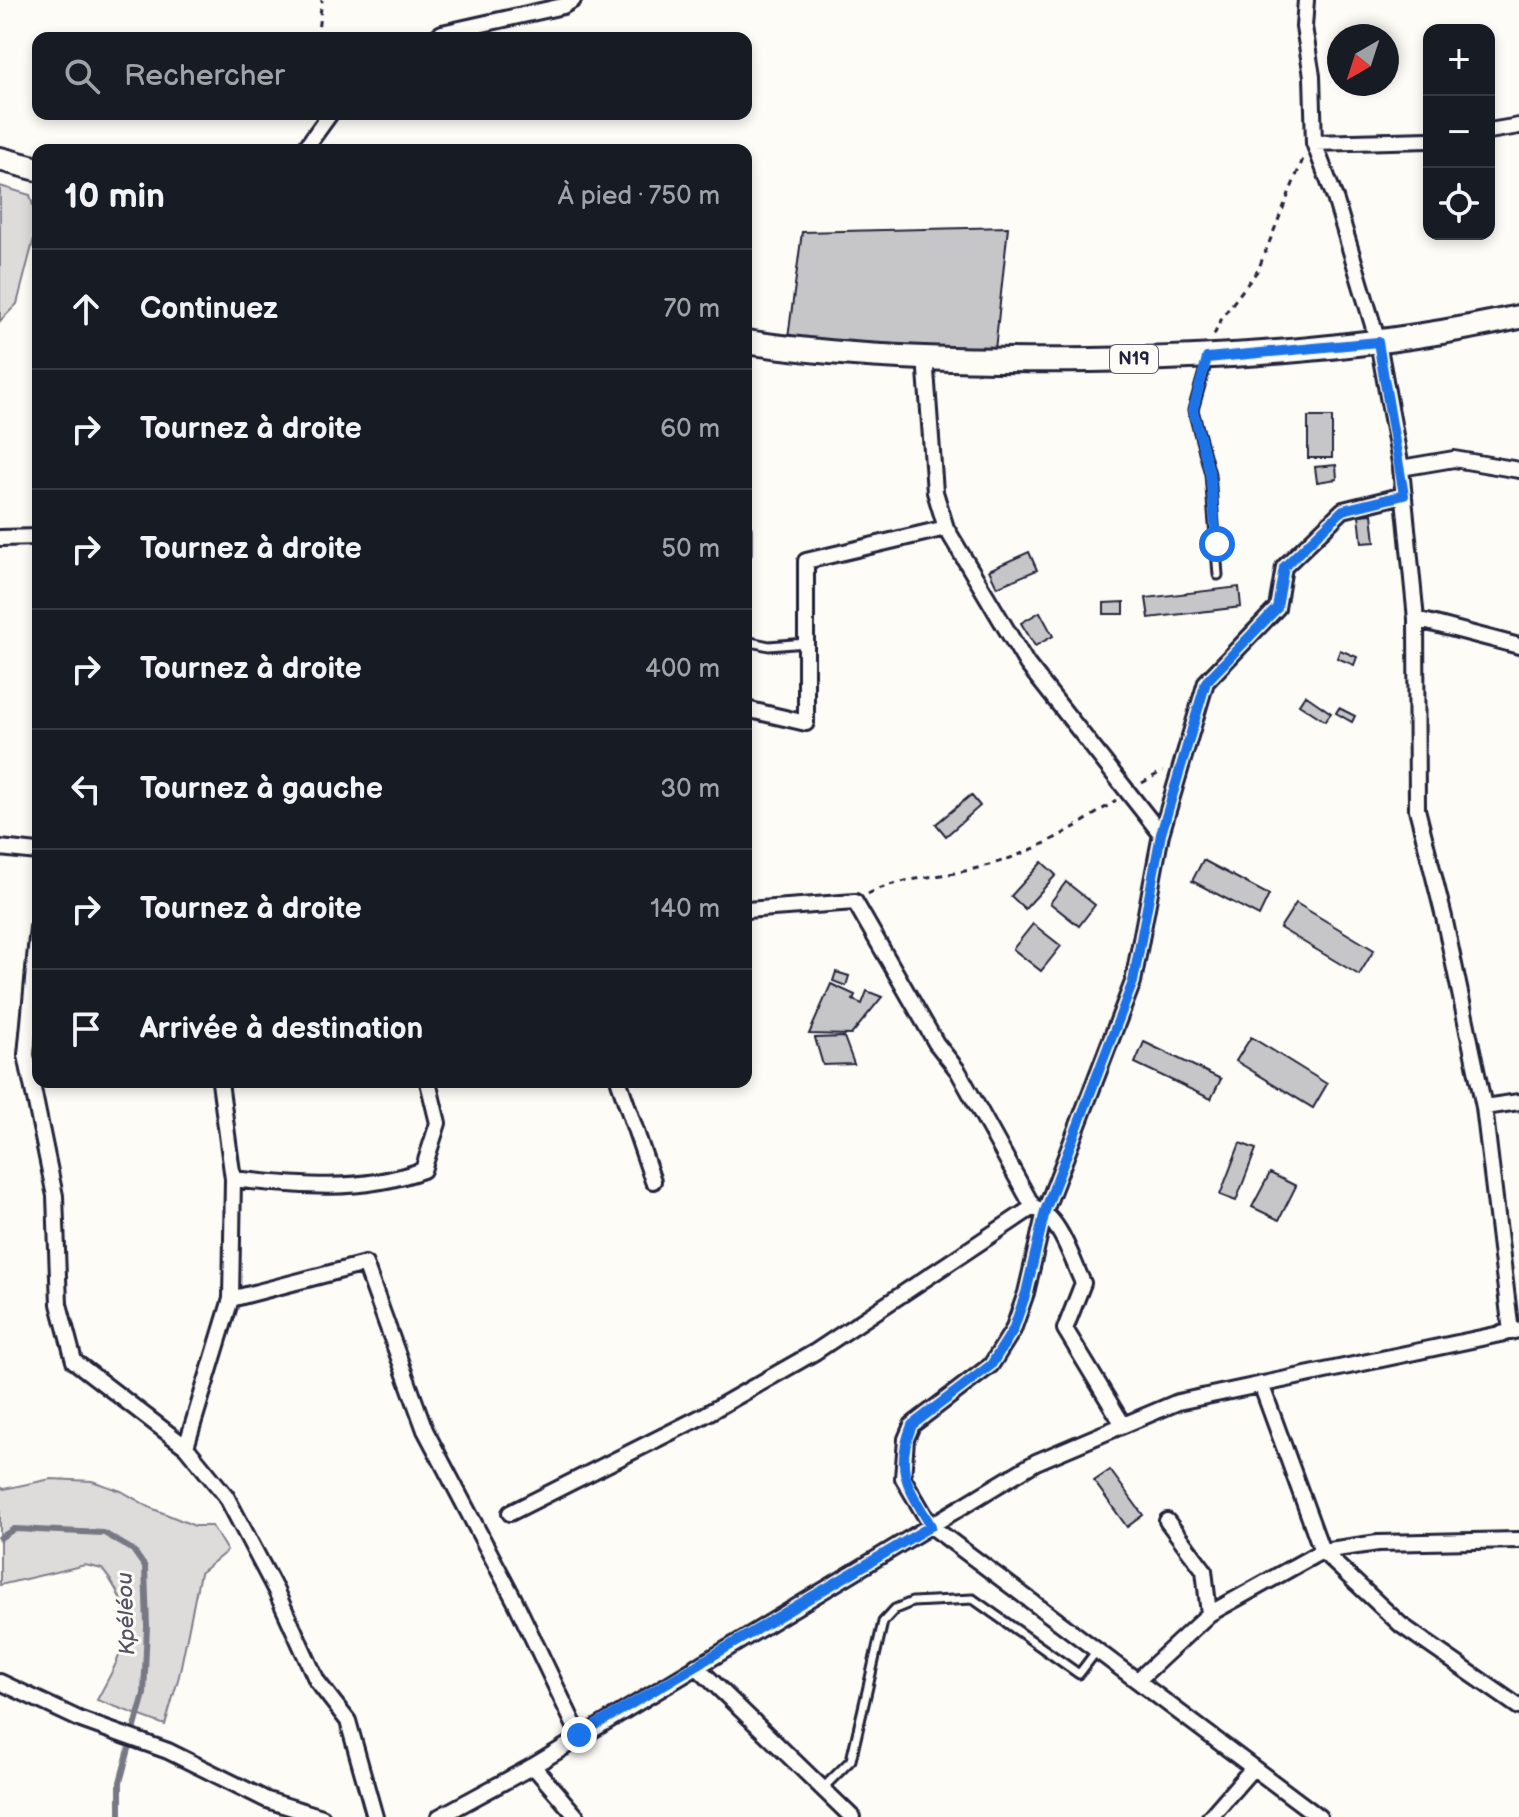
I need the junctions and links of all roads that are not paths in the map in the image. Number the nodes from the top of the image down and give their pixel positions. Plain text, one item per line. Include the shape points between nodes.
1 (573, 0) edge
2 (1306, 0) edge
3 (446, 32) edge
4 (326, 120) edge
5 (1519, 126) edge
6 (1495, 130) edge
7 (1423, 140) edge
8 (1314, 143) junction
9 (308, 144) edge
10 (0, 159) edge
11 (32, 167) edge
12 (1519, 317) edge
13 (1378, 342) junction
14 (752, 343) edge
15 (925, 357) junction
16 (1207, 358) junction
17 (1401, 468) junction
18 (1519, 470) edge
19 (1404, 495) junction
20 (946, 528) junction
21 (32, 537) edge
22 (0, 538) edge
23 (1218, 575) dead end
24 (1416, 619) junction
25 (752, 642) edge
26 (808, 642) junction
27 (1519, 646) edge
28 (752, 710) edge
29 (1161, 834) junction
30 (0, 848) edge
31 (32, 851) edge
32 (752, 910) edge
33 (32, 991) edge
34 (32, 1084) edge
35 (33, 1088) edge
36 (221, 1088) edge
37 (429, 1088) edge
38 (621, 1088) edge
39 (1519, 1102) edge
40 (1484, 1107) junction
41 (233, 1179) junction
42 (653, 1181) dead end
43 (1039, 1209) junction
44 (231, 1299) junction
45 (1515, 1331) edge
46 (1261, 1384) junction
47 (1122, 1423) junction
48 (186, 1447) junction
49 (510, 1513) dead end
50 (1167, 1521) dead end
51 (931, 1526) junction
52 (1519, 1540) edge
53 (1322, 1551) junction
54 (1209, 1614) junction
55 (1098, 1649) junction
56 (696, 1666) junction
57 (1139, 1679) junction
58 (0, 1682) edge
59 (1519, 1707) edge
60 (579, 1735) junction
61 (533, 1766) junction
62 (1252, 1769) junction
63 (822, 1789) junction
64 (322, 1817) edge
65 (375, 1817) edge
66 (439, 1817) edge
67 (577, 1817) edge
68 (852, 1817) edge
69 (1210, 1817) edge
70 (1319, 1817) edge

1 - 3 street
2 - 8 street
4 - 9 street
5 - 6 street
7 - 8 street
8 - 13 street
10 - 11 main road
12 - 13 main road, N19
13 - 16 main road, N19
13 - 17 street
14 - 15 main road, N19
15 - 16 main road, N19
15 - 20 street via 935,492
16 - 23 lane via 1193,410 1210,474
17 - 18 street via 1454,459
17 - 19 street
19 - 24 street
19 - 29 street via 1343,510 1284,567 1277,608 1206,682
20 - 26 street via 806,561
20 - 29 street via 1027,664
21 - 22 street
24 - 27 street
24 - 40 street via 1417,809
25 - 26 lane
26 - 28 street via 806,723
29 - 43 street via 1133,982
30 - 31 street
32 - 43 street via 855,902
33 - 34 street via 26,1055
35 - 48 street via 55,1196 59,1304 74,1361
36 - 41 street
37 - 41 street via 438,1123 423,1170 392,1181 334,1187
38 - 42 street
39 - 40 street
40 - 45 street
41 - 44 street
43 - 47 street via 1083,1283 1065,1329
43 - 49 street via 815,1352 701,1417
43 - 51 street via 1026,1293 1013,1330 972,1381 912,1425 906,1439 903,1478
44 - 48 street
44 - 60 street via 365,1264 425,1430
45 - 46 street
46 - 47 street via 1178,1402
46 - 53 street
47 - 51 street via 1036,1462
48 - 65 street via 226,1496 317,1681 348,1721
50 - 54 street via 1204,1570
51 - 55 street
51 - 56 street
52 - 53 street via 1378,1543
53 - 54 street
53 - 59 street via 1401,1625
54 - 57 street
55 - 57 street
55 - 63 lane via 1079,1674 973,1599 912,1602 895,1609 883,1622 851,1760
56 - 60 street
56 - 63 street
57 - 62 street
58 - 64 street via 81,1720 168,1751 267,1800
60 - 61 street
61 - 66 street
61 - 67 street
62 - 69 street
62 - 70 street
63 - 68 street

